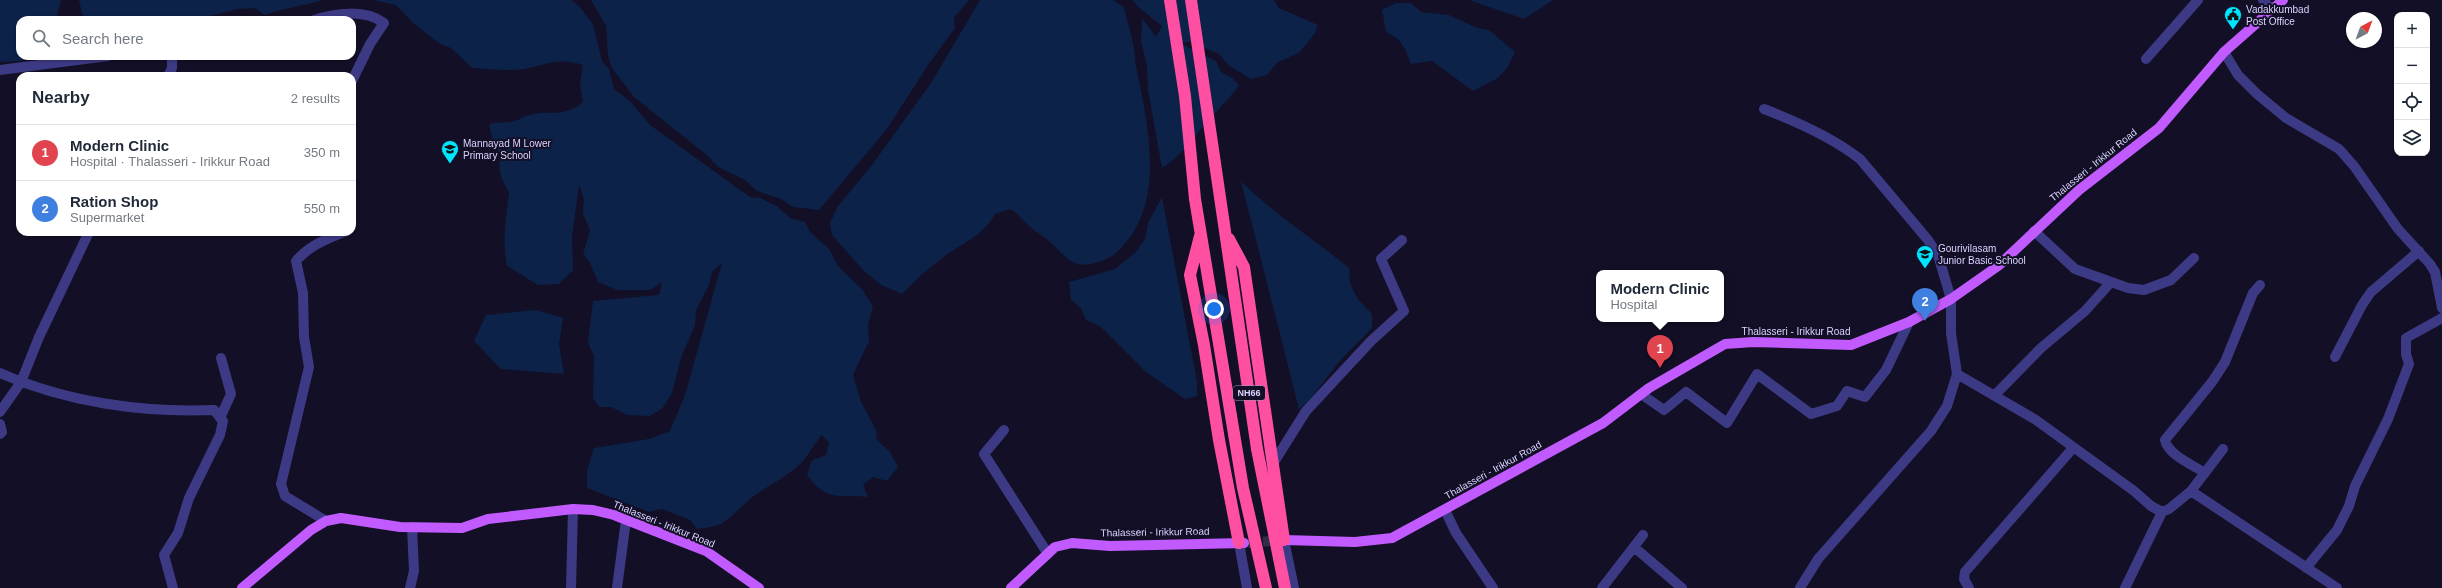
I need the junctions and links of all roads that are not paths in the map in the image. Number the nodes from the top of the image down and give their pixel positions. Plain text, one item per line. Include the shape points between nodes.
1 (1170, 0) edge
2 (1191, 0) edge
3 (2198, 0) edge
4 (2263, 0) edge
5 (2284, 0) edge
6 (2272, 10) junction
7 (341, 16) edge
8 (2224, 52) junction
9 (2146, 59) dead end
10 (77, 60) edge
11 (172, 60) edge
12 (0, 70) edge
13 (170, 72) edge
14 (356, 73) edge
15 (1764, 109) dead end
16 (1224, 231) junction
17 (2034, 231) junction
18 (1201, 232) junction
19 (87, 236) edge
20 (334, 236) edge
21 (1402, 240) dead end
22 (2419, 251) junction
23 (2194, 258) dead end
24 (2110, 282) junction
25 (2260, 285) dead end
26 (1951, 299) junction
27 (2442, 308) edge
28 (2442, 318) edge
29 (1909, 322) junction
30 (2335, 357) dead end
31 (220, 358) dead end
32 (0, 373) edge
33 (1957, 374) junction
34 (21, 382) junction
35 (1641, 394) junction
36 (1995, 395) junction
37 (0, 412) edge
38 (220, 418) junction
39 (0, 424) edge
40 (1004, 430) dead end
41 (0, 434) edge
42 (2072, 448) junction
43 (2223, 448) dead end
44 (1274, 462) junction
45 (2205, 472) junction
46 (2191, 491) junction
47 (573, 509) junction
48 (1445, 510) junction
49 (2162, 512) junction
50 (626, 520) junction
51 (326, 521) junction
52 (412, 527) junction
53 (1643, 535) dead end
54 (1284, 540) junction
55 (1242, 543) junction
56 (1634, 547) junction
57 (1048, 554) junction
58 (2306, 568) junction
59 (173, 588) edge
60 (242, 588) edge
61 (410, 588) edge
62 (571, 588) edge
63 (617, 588) edge
64 (759, 588) edge
65 (1011, 588) edge
66 (1248, 588) edge
67 (1266, 588) edge
68 (1285, 588) edge
69 (1294, 588) edge
70 (1492, 588) edge
71 (1602, 588) edge
72 (1682, 588) edge
73 (1800, 588) edge
74 (1969, 588) edge
75 (2125, 588) edge
76 (2337, 588) edge

1 - 18 highway, NH66 via 1185,96 1195,199
2 - 16 highway, NH66
3 - 9 street
4 - 6 street
5 - 6 main road, Thalasseri - Irikkur Road
6 - 8 main road, Thalasseri - Irikkur Road
7 - 14 street via 375,16 384,23
8 - 17 main road, Thalasseri - Irikkur Road via 2159,128 2079,190
8 - 22 street via 2238,75 2257,94 2286,118 2339,149 2398,229
10 - 12 street
11 - 13 street
15 - 26 street via 1847,148 1860,159 1938,255
16 - 44 highway via 1244,267
16 - 68 highway, NH66 via 1257,449
17 - 24 street via 2075,269
17 - 26 main road, Thalasseri - Irikkur Road via 1998,266
18 - 55 highway via 1190,275 1219,440
18 - 67 highway, NH66 via 1243,488
19 - 34 street via 39,337
20 - 51 street via 318,242 296,261 302,292 304,337 309,367 281,484 286,496
21 - 44 street via 1381,259 1404,311 1371,341 1306,412
22 - 27 street via 2435,272
22 - 30 street via 2372,292 2362,305
23 - 24 street via 2171,280 2144,290
24 - 36 street via 2085,311 2041,348
25 - 45 street via 2253,293 2225,362 2165,440 2166,446 2173,452
26 - 29 main road, Thalasseri - Irikkur Road
26 - 33 street via 1951,333
28 - 58 street via 2406,338 2405,350 2409,364 2388,419 2355,486 2349,506 2337,530
29 - 35 main road, Thalasseri - Irikkur Road via 1851,345 1753,342 1725,344
29 - 35 street via 1886,370 1865,397 1847,391 1837,406 1811,414 1757,374 1727,423 1686,392 1664,410
31 - 38 street via 231,394
32 - 34 street
33 - 36 street
33 - 73 street via 1947,406 1932,431 1818,560
34 - 37 street
34 - 38 street via 88,400 164,409 214,410
35 - 48 main road, Thalasseri - Irikkur Road via 1604,423
36 - 42 street via 2036,420
38 - 59 street via 223,421 220,435 189,498 178,533 164,555
39 - 41 street
40 - 57 street via 984,454
42 - 49 street
42 - 74 street via 1965,572 1964,580
43 - 45 street
44 - 54 highway
45 - 46 street
46 - 49 street
46 - 58 street
47 - 50 main road, Thalasseri - Irikkur Road via 593,510
47 - 52 main road, Thalasseri - Irikkur Road via 488,519 462,528
47 - 62 street
48 - 54 main road, Thalasseri - Irikkur Road via 1392,538 1355,542
48 - 70 street via 1456,533
49 - 75 street
50 - 63 street
50 - 64 main road, Thalasseri - Irikkur Road via 706,551
51 - 52 main road, Thalasseri - Irikkur Road via 341,518
51 - 60 main road, Thalasseri - Irikkur Road via 311,530
52 - 61 street via 414,571
53 - 56 street
54 - 69 street
55 - 57 main road, Thalasseri - Irikkur Road via 1110,546 1072,543 1055,547
55 - 66 street
56 - 71 street
56 - 72 street
57 - 65 main road, Thalasseri - Irikkur Road
58 - 76 street

